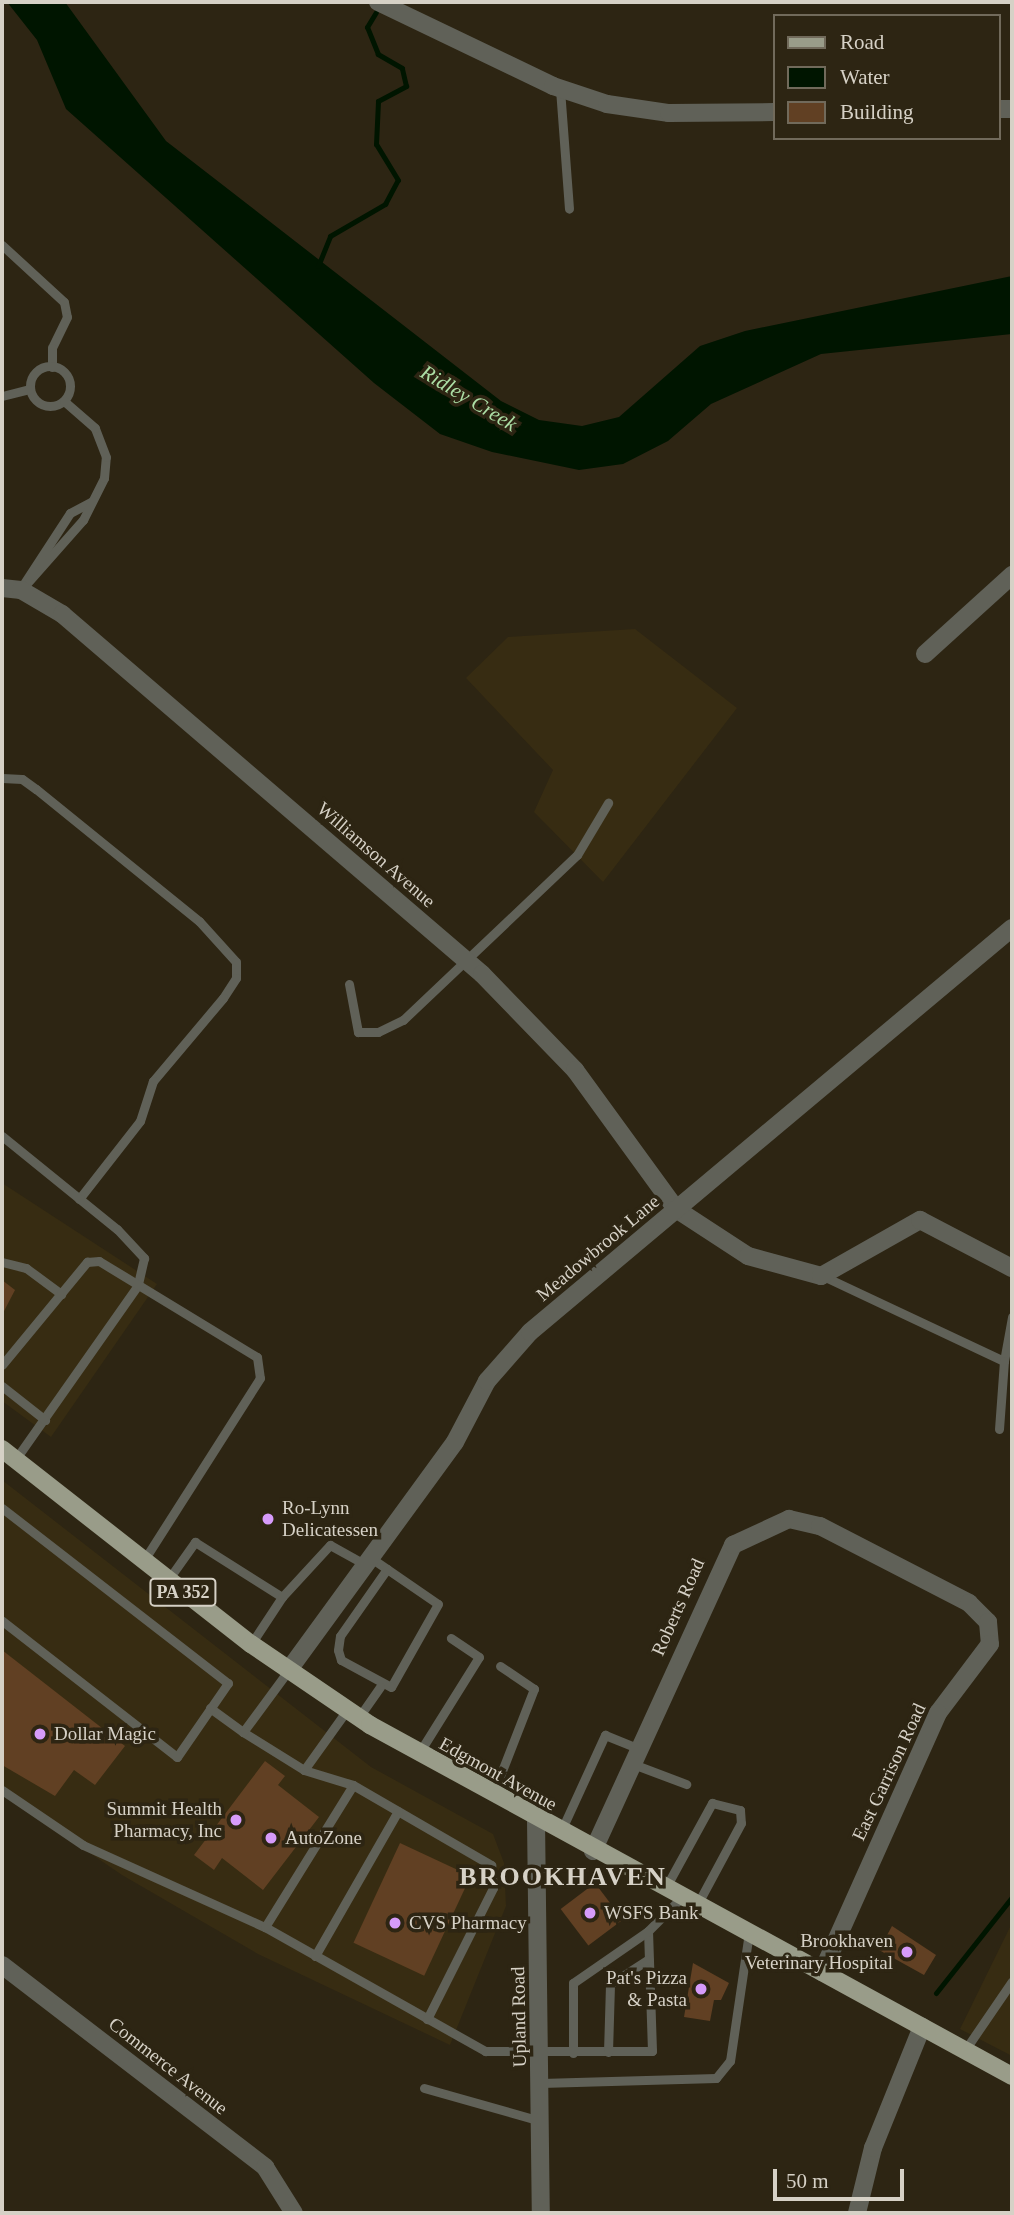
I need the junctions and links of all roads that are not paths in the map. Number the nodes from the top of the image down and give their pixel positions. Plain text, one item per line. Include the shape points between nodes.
1 (378, 2) edge
2 (560, 89) junction
3 (772, 112) edge
4 (569, 209) dead end
5 (2, 245) edge
6 (52, 367) junction
7 (30, 389) junction
8 (2, 396) edge
9 (64, 401) junction
10 (91, 502) junction
11 (1012, 575) edge
12 (2, 588) edge
13 (21, 590) junction
14 (925, 654) dead end
15 (2, 778) edge
16 (608, 803) dead end
17 (1012, 928) edge
18 (468, 961) junction
19 (349, 984) dead end
20 (2, 1136) edge
21 (79, 1199) junction
22 (676, 1209) junction
23 (2, 1262) edge
24 (1012, 1268) edge
25 (821, 1276) junction
26 (138, 1285) junction
27 (61, 1294) junction
28 (1012, 1317) edge
29 (1004, 1361) junction
30 (2, 1365) edge
31 (2, 1386) edge
32 (45, 1420) junction
33 (999, 1429) dead end
34 (9, 1455) edge
35 (2, 1508) edge
36 (143, 1562) junction
37 (368, 1562) junction
38 (387, 1569) junction
39 (168, 1580) junction
40 (282, 1597) junction
41 (969, 1603) joint
42 (2, 1621) edge
43 (450, 1638) dead end
44 (251, 1644) junction
45 (500, 1666) dead end
46 (288, 1671) junction
47 (380, 1687) junction
48 (210, 1709) junction
49 (353, 1713) junction
50 (243, 1732) junction
51 (419, 1754) junction
52 (635, 1756) junction
53 (304, 1770) junction
54 (686, 1784) dead end
55 (353, 1785) junction
56 (2, 1790) edge
57 (493, 1795) junction
58 (398, 1811) junction
59 (536, 1820) junction
60 (560, 1833) junction
61 (593, 1851) junction
62 (665, 1888) junction
63 (689, 1901) junction
64 (265, 1927) junction
65 (648, 1931) junction
66 (749, 1933) junction
67 (315, 1956) junction
68 (649, 1959) junction
69 (2, 1965) edge
70 (822, 1972) junction
71 (1012, 1980) edge
72 (427, 2019) junction
73 (922, 2027) junction
74 (965, 2050) junction
75 (608, 2052) junction
76 (573, 2053) junction
77 (540, 2054) junction
78 (1012, 2076) edge
79 (541, 2082) junction
80 (424, 2088) dead end
81 (541, 2121) junction
82 (294, 2213) edge
83 (541, 2213) edge
84 (857, 2213) edge

1 - 2 street
2 - 3 street via 669,113
2 - 4 lane
5 - 6 lane via 64,302 68,317 52,348
6 - 7 lane via 36,372
6 - 9 lane via 70,384
7 - 8 lane
7 - 9 lane via 48,406
9 - 10 lane via 95,428 106,457
10 - 13 lane via 46,569
10 - 13 lane via 70,513
11 - 14 street
12 - 13 street, Williamson Avenue
13 - 18 street, Williamson Avenue via 62,614
15 - 21 lane via 22,779 36,789 199,921 236,962 236,978 223,998 153,1081 140,1121
16 - 18 lane via 577,855
17 - 22 street, Meadowbrook Lane
18 - 19 lane via 403,1020 378,1032 358,1032
18 - 22 street, Williamson Avenue via 575,1070
20 - 21 lane
21 - 26 lane via 144,1258
22 - 25 street via 748,1256
22 - 37 street, Meadowbrook Lane via 530,1332 486,1381 455,1442
23 - 27 lane via 26,1268
24 - 25 street via 920,1220
25 - 29 lane
26 - 27 lane via 99,1261 87,1262
26 - 32 lane
26 - 36 lane via 257,1357 260,1378
27 - 30 lane
28 - 29 lane
29 - 33 lane
31 - 32 lane
32 - 34 lane
34 - 36 main road, Edgmont Avenue / PA 352
35 - 48 lane via 228,1683
36 - 39 main road, Edgmont Avenue / PA 352
37 - 38 lane
37 - 40 lane via 330,1545
37 - 46 street, Meadowbrook Lane
38 - 47 lane via 340,1636 338,1650 341,1660
38 - 47 lane via 438,1604 391,1688
39 - 40 lane via 195,1542
39 - 44 main road, Edgmont Avenue / PA 352
40 - 44 lane
41 - 52 street, Roberts Road via 820,1526 789,1518 760,1528 733,1545 719,1565
41 - 70 street, East Garrison Road via 988,1622 990,1644 937,1713
42 - 48 lane via 177,1757
43 - 51 lane via 479,1657
44 - 46 main road, Edgmont Avenue / PA 352
45 - 57 lane via 534,1689
46 - 49 main road, Edgmont Avenue / PA 352
46 - 50 lane
47 - 49 lane
48 - 50 lane
49 - 51 main road, Edgmont Avenue / PA 352
49 - 53 lane
50 - 53 lane
51 - 57 main road, Edgmont Avenue / PA 352
52 - 54 lane
52 - 60 lane via 604,1735
52 - 61 street, Roberts Road
53 - 55 lane
55 - 58 lane
55 - 64 lane
56 - 64 lane via 83,1845
57 - 59 main road, Edgmont Avenue / PA 352
58 - 67 lane
58 - 72 lane via 491,1865 493,1888
59 - 60 main road, Edgmont Avenue / PA 352
59 - 77 street, Upland Road
60 - 61 main road, Edgmont Avenue / PA 352
61 - 62 main road, Edgmont Avenue / PA 352
62 - 63 main road, Edgmont Avenue / PA 352
62 - 63 lane via 712,1803 740,1810 741,1823
63 - 65 lane
63 - 66 main road, Edgmont Avenue / PA 352
64 - 67 lane
65 - 68 lane
65 - 76 lane via 573,1983
66 - 70 main road, Edgmont Avenue / PA 352
66 - 79 lane via 730,2061 716,2078
67 - 72 lane
68 - 75 lane via 610,1984
68 - 75 lane via 652,2051
69 - 82 street, Commerce Avenue via 265,2167
70 - 73 main road, Edgmont Avenue / PA 352
71 - 74 lane
72 - 77 lane via 485,2051
73 - 74 main road, Edgmont Avenue / PA 352
73 - 84 street via 873,2148
74 - 78 main road, Edgmont Avenue / PA 352
75 - 76 lane
76 - 77 lane
77 - 79 street, Upland Road
79 - 81 street, Upland Road
80 - 81 lane
81 - 83 street, Upland Road

